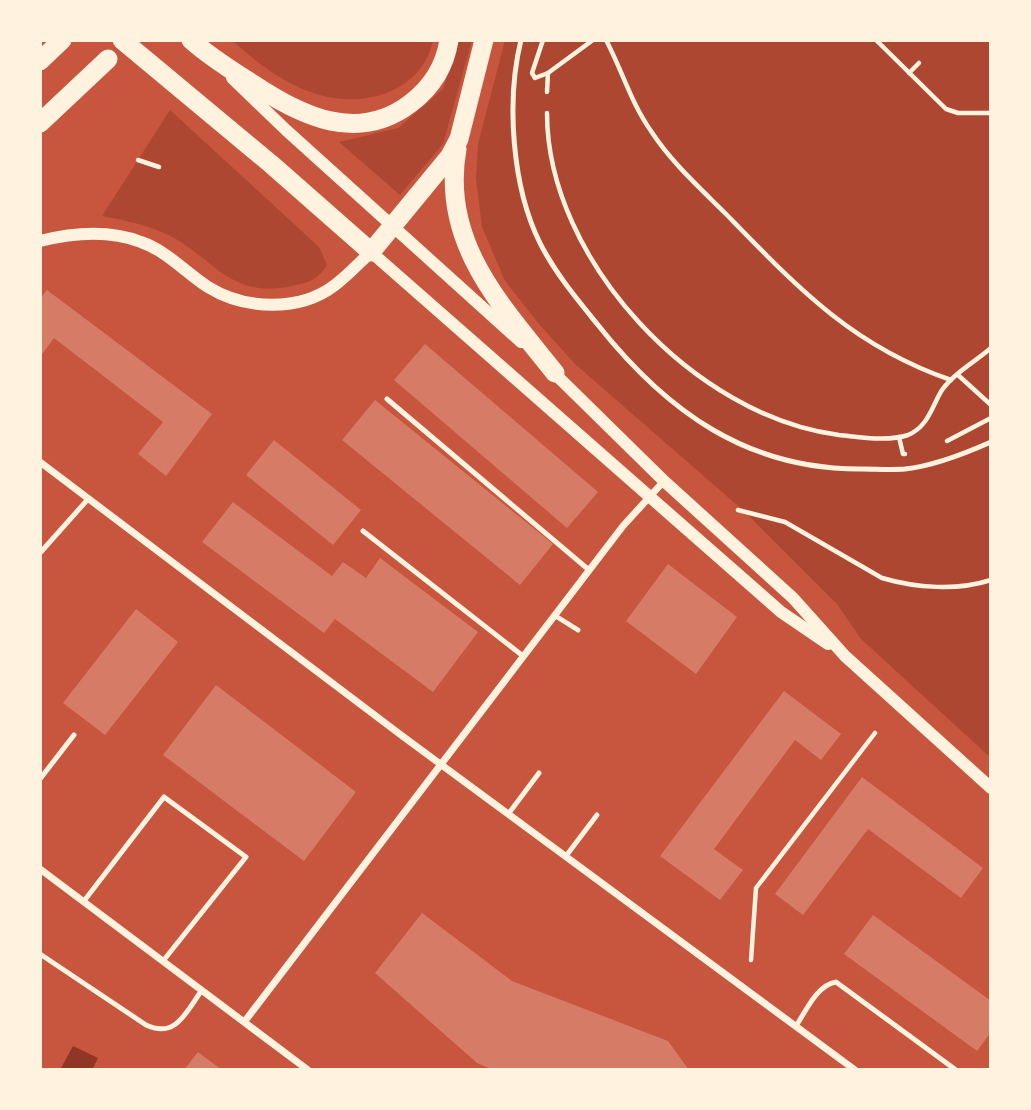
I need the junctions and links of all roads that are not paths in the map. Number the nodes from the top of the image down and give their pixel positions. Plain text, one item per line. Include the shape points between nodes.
1 (62, 40) edge
2 (122, 40) edge
3 (191, 40) edge
4 (449, 40) edge
5 (484, 40) edge
6 (521, 40) edge
7 (210, 57) junction
8 (107, 59) dead end
9 (40, 61) edge
10 (40, 123) edge
11 (459, 139) junction
12 (393, 226) junction
13 (40, 242) edge
14 (371, 252) junction
15 (555, 373) junction
16 (387, 399) dead end
17 (991, 442) edge
18 (40, 462) edge
19 (664, 481) junction
20 (648, 497) junction
21 (89, 498) junction
22 (363, 531) dead end
23 (40, 553) edge
24 (589, 570) junction
25 (554, 615) junction
26 (578, 630) dead end
27 (523, 656) junction
28 (845, 656) junction
29 (74, 735) dead end
30 (440, 763) junction
31 (539, 772) dead end
32 (40, 779) edge
33 (991, 788) edge
34 (509, 813) junction
35 (597, 815) dead end
36 (566, 856) junction
37 (40, 869) edge
38 (84, 901) junction
39 (40, 954) edge
40 (163, 961) junction
41 (202, 990) junction
42 (245, 1021) junction
43 (796, 1026) junction
44 (308, 1070) edge
45 (855, 1070) edge
46 (956, 1070) edge

1 - 9 highway
2 - 14 highway
3 - 7 highway
4 - 7 highway via 430,86 402,110 366,123 330,122 297,111
5 - 11 highway
6 - 17 lane via 514,134 527,210 539,240 568,288 607,337 673,402 743,446 821,468 904,469
7 - 12 street
8 - 10 highway
11 - 12 highway
11 - 15 highway via 455,196 470,257
12 - 14 highway
12 - 15 street
13 - 14 street via 85,234 128,238 164,253 223,295 269,305 293,303 326,290
14 - 20 street
15 - 19 street
16 - 24 lane
18 - 21 street
19 - 20 street
19 - 28 street via 793,598
20 - 24 street
20 - 28 street via 781,612
21 - 23 lane
21 - 30 street
22 - 27 lane
24 - 25 street
25 - 26 lane
25 - 27 street
27 - 30 street
28 - 33 street
29 - 32 lane
30 - 34 street
30 - 42 street
31 - 34 lane
34 - 36 street
35 - 36 lane
36 - 43 street
37 - 38 street
38 - 40 street
38 - 40 lane via 164,797 246,857
39 - 41 lane via 159,1031 178,1023
40 - 41 street
41 - 42 street
42 - 44 street
43 - 45 street
43 - 46 lane via 819,992 836,982

